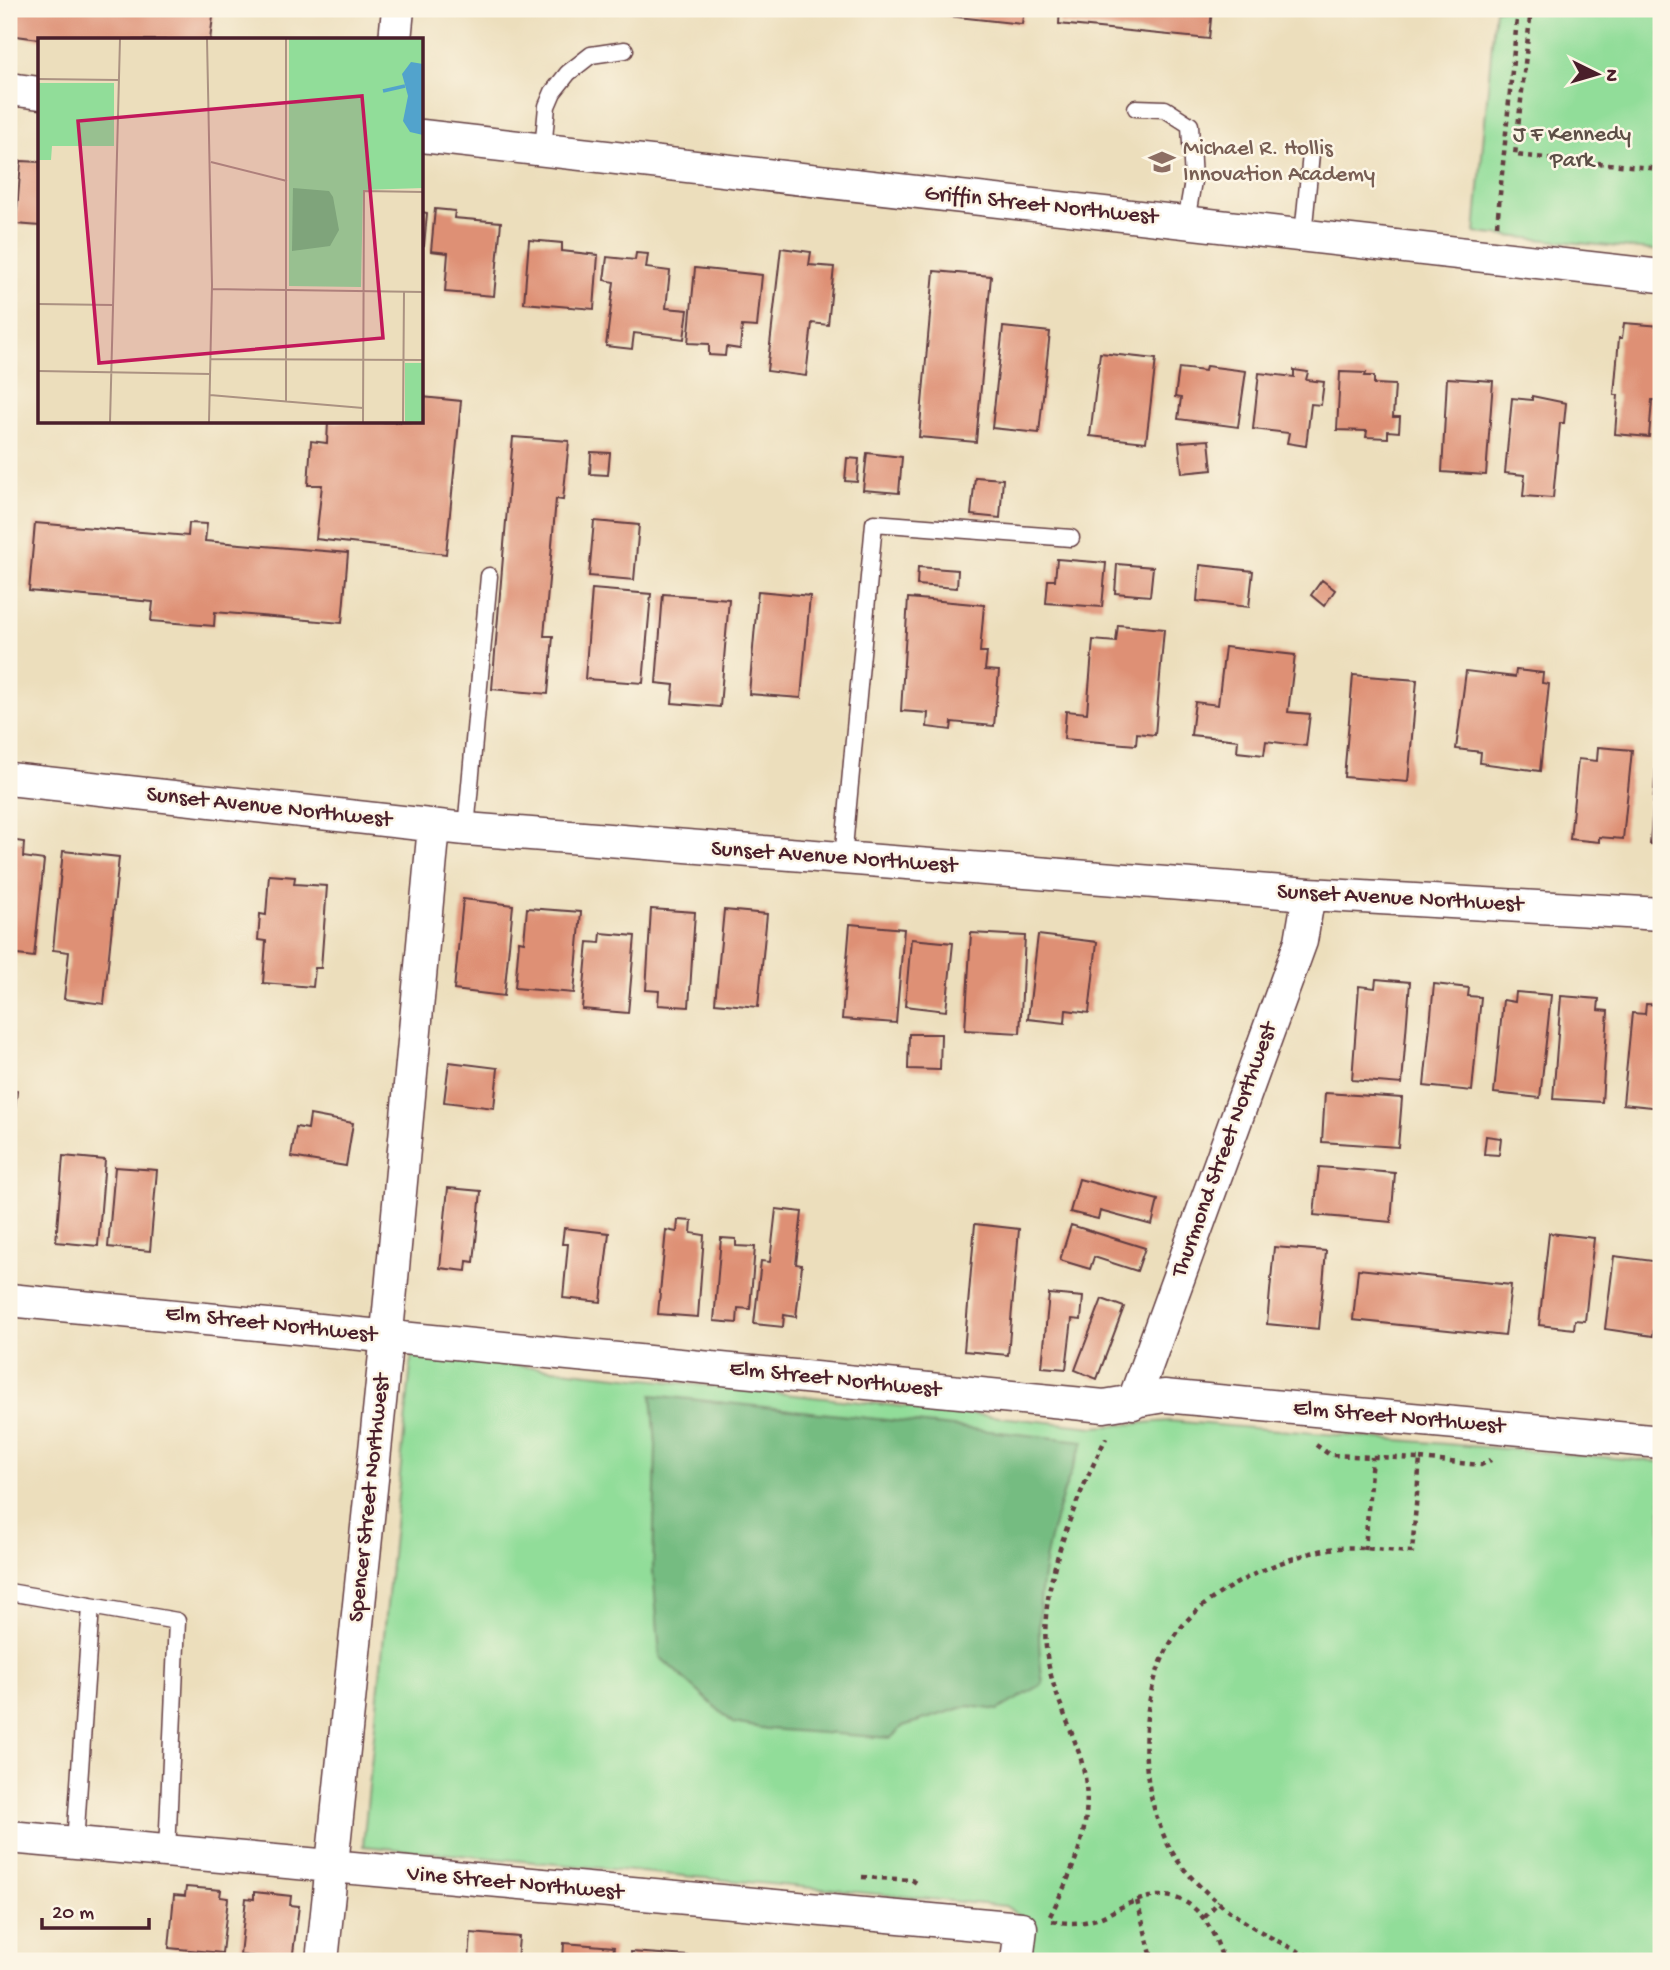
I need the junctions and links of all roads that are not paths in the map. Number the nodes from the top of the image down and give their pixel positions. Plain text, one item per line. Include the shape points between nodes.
1 (398, 9) edge
2 (395, 38) edge
3 (625, 50) dead end
4 (9, 89) edge
5 (38, 93) edge
6 (1136, 108) dead end
7 (424, 136) edge
8 (543, 150) junction
9 (1311, 154) dead end
10 (1186, 222) junction
11 (1303, 235) junction
12 (1661, 276) edge
13 (1072, 538) dead end
14 (489, 576) dead end
15 (9, 779) edge
16 (434, 826) junction
17 (466, 829) junction
18 (843, 859) junction
19 (1309, 894) junction
20 (1661, 914) edge
21 (9, 1300) edge
22 (387, 1337) junction
23 (1133, 1403) junction
24 (1661, 1442) edge
25 (9, 1591) edge
26 (91, 1606) junction
27 (9, 1837) edge
28 (75, 1843) junction
29 (167, 1852) junction
30 (332, 1868) junction
31 (322, 1961) edge
32 (1017, 1961) edge

1 - 2 street
3 - 8 lane via 591,55 568,73 547,106
4 - 5 street
6 - 10 lane via 1165,109 1190,125 1193,181
7 - 8 street, Griffin Street Northwest
8 - 10 street, Griffin Street Northwest
9 - 11 lane
10 - 11 street, Griffin Street Northwest
11 - 12 street, Griffin Street Northwest
13 - 18 lane via 874,523
14 - 17 lane
15 - 16 street, Sunset Avenue Northwest
16 - 17 street, Sunset Avenue Northwest
16 - 22 street, Spencer Street Northwest
17 - 18 street, Sunset Avenue Northwest
18 - 19 street, Sunset Avenue Northwest
19 - 20 street, Sunset Avenue Northwest
19 - 23 street, Thurmond Street Northwest via 1300,941
21 - 22 street, Elm Street Northwest
22 - 23 street, Elm Street Northwest via 1091,1405
22 - 30 street, Spencer Street Northwest
23 - 24 street, Elm Street Northwest via 1164,1396
25 - 26 lane
26 - 28 lane
26 - 29 lane via 177,1621
27 - 28 street, Vine Street Northwest
28 - 29 street, Vine Street Northwest
29 - 30 street, Vine Street Northwest
30 - 31 street, Spencer Street Northwest
30 - 32 street, Vine Street Northwest via 1021,1928

